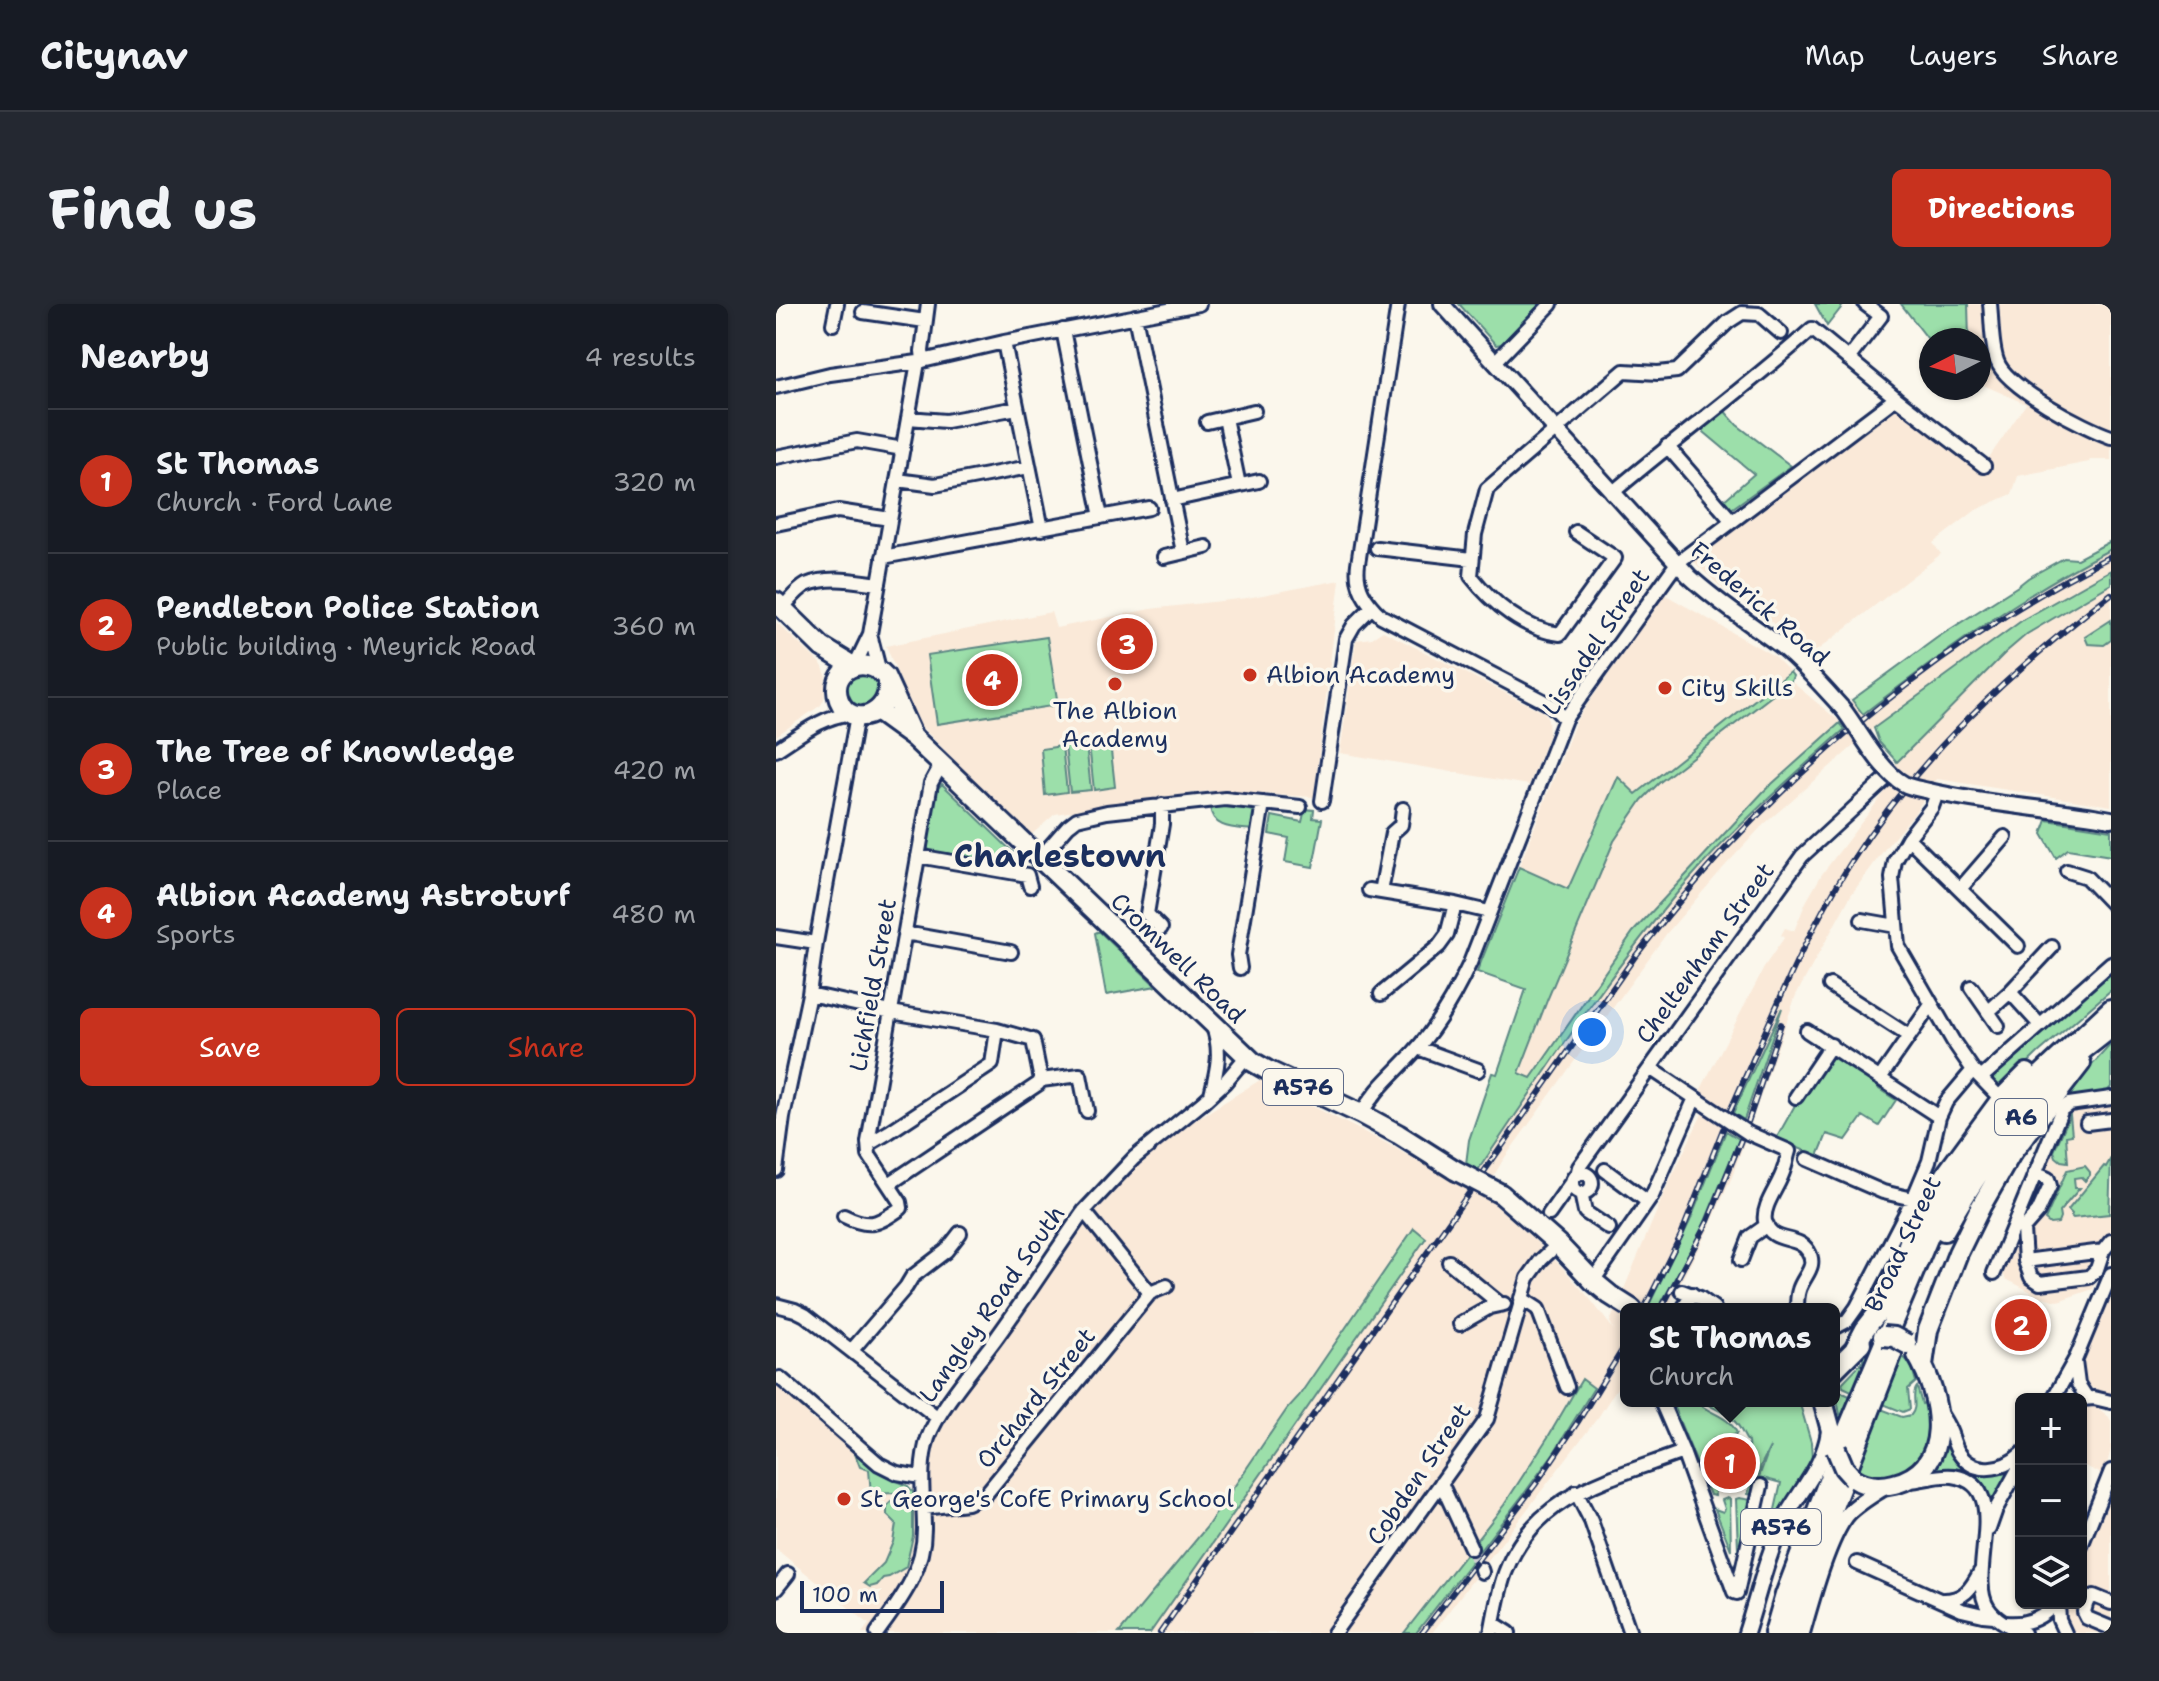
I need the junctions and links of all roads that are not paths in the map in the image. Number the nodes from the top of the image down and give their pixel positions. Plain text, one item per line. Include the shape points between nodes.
1 (928, 304) edge
2 (1199, 304) edge
3 (1398, 304) edge
4 (1442, 304) edge
5 (1551, 304) edge
6 (1865, 304) edge
7 (1990, 304) edge
8 (836, 306) edge
9 (1135, 316) junction
10 (925, 321) junction
11 (833, 324) dead end
12 (1063, 330) junction
13 (1781, 333) dead end
14 (1004, 342) junction
15 (1848, 359) junction
16 (921, 362) junction
17 (1495, 362) junction
18 (776, 387) edge
19 (1896, 398) junction
20 (1017, 408) junction
21 (1254, 411) dead end
22 (908, 418) junction
23 (1225, 418) junction
24 (1207, 422) dead end
25 (1557, 430) junction
26 (2111, 437) edge
27 (1667, 446) junction
28 (903, 449) junction
29 (776, 457) edge
30 (1984, 466) dead end
31 (1029, 467) junction
32 (897, 480) junction
33 (1259, 481) dead end
34 (1239, 485) junction
35 (1612, 493) junction
36 (1172, 500) junction
37 (1149, 508) dead end
38 (1101, 517) junction
39 (890, 519) junction
40 (1732, 521) junction
41 (776, 524) edge
42 (1042, 529) junction
43 (1576, 532) dead end
44 (1206, 547) dead end
45 (1377, 548) dead end
46 (1183, 552) junction
47 (883, 557) junction
48 (1164, 557) dead end
49 (1472, 559) junction
50 (1677, 563) junction
51 (879, 584) junction
52 (779, 605) edge
53 (1371, 608) junction
54 (870, 634) junction
55 (822, 647) junction
56 (854, 666) junction
57 (884, 677) junction
58 (838, 686) junction
59 (878, 712) junction
60 (854, 714) junction
61 (1565, 719) junction
62 (820, 721) junction
63 (914, 738) junction
64 (776, 750) edge
65 (941, 765) junction
66 (1886, 778) junction
67 (1933, 792) junction
68 (1322, 801) dead end
69 (1263, 803) junction
70 (1162, 805) junction
71 (1300, 807) dead end
72 (1403, 809) dead end
73 (2111, 819) edge
74 (2005, 837) dead end
75 (1908, 838) junction
76 (918, 856) junction
77 (1039, 859) junction
78 (2067, 871) dead end
79 (1030, 886) dead end
80 (1960, 889) junction
81 (2111, 903) edge
82 (1455, 904) junction
83 (1489, 912) junction
84 (1862, 920) dead end
85 (1896, 926) junction
86 (1161, 928) dead end
87 (905, 933) junction
88 (776, 937) edge
89 (816, 943) junction
90 (2018, 946) dead end
91 (2052, 947) dead end
92 (1011, 952) dead end
93 (2111, 963) edge
94 (1240, 968) dead end
95 (1830, 985) dead end
96 (1971, 987) dead end
97 (2010, 992) junction
98 (809, 994) junction
99 (1381, 994) dead end
100 (1931, 1005) junction
101 (2111, 1009) edge
102 (891, 1012) junction
103 (1988, 1012) junction
104 (1212, 1024) junction
105 (2040, 1025) junction
106 (1998, 1026) dead end
107 (2111, 1028) edge
108 (997, 1030) junction
109 (1807, 1031) dead end
110 (1909, 1036) junction
111 (2085, 1042) junction
112 (1831, 1045) junction
113 (1418, 1048) junction
114 (1247, 1056) junction
115 (1650, 1068) junction
116 (1478, 1070) dead end
117 (1977, 1074) junction
118 (1880, 1078) junction
119 (1041, 1080) junction
120 (1211, 1094) junction
121 (1796, 1097) dead end
122 (2111, 1098) edge
123 (2001, 1099) junction
124 (1698, 1100) junction
125 (1087, 1111) dead end
126 (1361, 1114) junction
127 (780, 1116) edge
128 (1939, 1117) junction
129 (2111, 1120) edge
130 (2087, 1123) dead end
131 (868, 1142) junction
132 (1807, 1159) dead end
133 (776, 1170) edge
134 (1605, 1170) dead end
135 (2035, 1173) junction
136 (1575, 1177) junction
137 (889, 1184) junction
138 (1913, 1199) junction
139 (1648, 1202) junction
140 (1084, 1211) junction
141 (1549, 1214) dead end
142 (844, 1216) dead end
143 (1767, 1225) junction
144 (1609, 1228) dead end
145 (960, 1233) dead end
146 (1558, 1244) junction
147 (2107, 1246) edge
148 (1741, 1260) dead end
149 (2025, 1261) junction
150 (1449, 1262) dead end
151 (1994, 1273) dead end
152 (2111, 1274) edge
153 (1593, 1281) junction
154 (1167, 1286) dead end
155 (1150, 1293) junction
156 (1520, 1302) junction
157 (1623, 1303) edge
158 (1684, 1303) edge
159 (1705, 1303) edge
160 (1798, 1303) edge
161 (1500, 1304) junction
162 (776, 1305) edge
163 (1460, 1324) dead end
164 (1840, 1325) edge
165 (852, 1350) junction
166 (1854, 1350) junction
167 (2075, 1361) junction
168 (1840, 1363) edge
169 (1923, 1365) junction
170 (780, 1378) dead end
171 (1567, 1387) dead end
172 (2056, 1393) edge
173 (2083, 1393) edge
174 (2087, 1398) edge
175 (2087, 1399) edge
176 (2111, 1402) edge
177 (1664, 1407) edge
178 (1936, 1407) junction
179 (1823, 1410) edge
180 (2111, 1413) edge
181 (938, 1418) junction
182 (1683, 1452) junction
183 (2015, 1460) edge
184 (2020, 1465) edge
185 (2111, 1471) edge
186 (921, 1477) junction
187 (1906, 1481) junction
188 (1441, 1483) junction
189 (1886, 1486) junction
190 (1576, 1492) junction
191 (1763, 1496) dead end
192 (923, 1508) junction
193 (1985, 1535) junction
194 (2085, 1537) edge
195 (1471, 1548) tunnel mouth
196 (1857, 1563) dead end
197 (1981, 1570) junction
198 (788, 1574) dead end
199 (776, 1589) edge
200 (1940, 1600) junction
201 (2111, 1603) edge
202 (2050, 1609) edge
203 (2057, 1609) edge
204 (2000, 1619) junction
205 (1492, 1628) edge
206 (2111, 1628) edge
207 (1629, 1630) dead end
208 (877, 1633) edge
209 (1334, 1633) edge
210 (1509, 1633) edge
211 (1746, 1633) edge
212 (1774, 1633) edge
213 (1788, 1633) edge
214 (1802, 1633) edge
215 (2024, 1633) edge
216 (2065, 1633) edge

1 - 10 street
2 - 9 street
3 - 53 street via 1357,570 1360,590
4 - 17 main road, Frederick Road
5 - 17 street
6 - 15 street via 1881,316
7 - 26 street via 1997,362 2012,381
8 - 10 street
8 - 11 street
9 - 12 street
9 - 36 street
10 - 16 street
12 - 14 street
12 - 38 street
13 - 25 street via 1759,314 1736,316 1677,371 1624,371
14 - 16 street
14 - 20 street
15 - 19 street
15 - 27 street via 1812,329
16 - 18 street
16 - 22 street
17 - 25 main road, Frederick Road
19 - 30 street
19 - 40 street, Lissadel Street
20 - 22 street via 946,421
20 - 31 street
21 - 23 street
22 - 28 street
23 - 24 street
23 - 34 street
25 - 35 main road, Frederick Road
25 - 49 street via 1487,489
27 - 35 street
27 - 40 street
28 - 29 street via 857,441
28 - 32 street
31 - 32 street via 935,485
31 - 42 street
32 - 39 street
33 - 34 street
34 - 36 street
35 - 50 main road, Frederick Road
36 - 46 street
37 - 38 street
38 - 42 street
39 - 41 street via 838,511
39 - 47 street
40 - 50 street, Lissadel Street
42 - 47 street
43 - 49 street via 1615,558 1560,634 1532,627 1485,594 1471,576
44 - 46 street
45 - 49 street
46 - 48 street
47 - 51 street
50 - 61 street, Lissadel Street
50 - 66 main road, Frederick Road, bridge via 1715,600 1804,667 1843,709
51 - 52 street via 838,579 808,585
51 - 54 street
52 - 55 highway
53 - 61 street via 1551,705
53 - 68 street via 1346,639
54 - 56 street
54 - 57 street
55 - 56 highway
55 - 58 highway
56 - 57 highway via 864,664
56 - 58 highway
57 - 59 highway via 889,693
57 - 63 highway, Cromwell Road / A576
58 - 60 highway via 842,705
58 - 62 street
59 - 60 highway
59 - 63 highway, Cromwell Road / A576
60 - 62 street
60 - 89 street
61 - 83 street, Lissadel Street
62 - 64 street
63 - 65 highway, Cromwell Road / A576
65 - 76 street, Lichfield Street via 931,783
65 - 77 highway, Cromwell Road / A576
66 - 67 main road, Frederick Road, bridge
66 - 115 street, Cheltenham Street via 1802,856
67 - 73 main road, Frederick Road
67 - 75 street via 1932,807
69 - 70 street via 1225,799
69 - 71 street
69 - 94 street
70 - 77 street via 1077,819
70 - 86 street via 1147,914
72 - 82 street via 1375,891
74 - 80 street
75 - 80 street
75 - 85 street via 1892,878
76 - 79 street via 1027,875
76 - 87 street, Lichfield Street
77 - 104 highway, Cromwell Road / A576
78 - 81 street via 2086,877
80 - 90 street
82 - 83 street
82 - 99 street via 1439,946
83 - 113 street, Lissadel Street via 1453,997
84 - 85 street
85 - 100 street via 1898,946
87 - 92 street
87 - 102 street, Lichfield Street
88 - 89 street
89 - 98 street
91 - 97 street
93 - 105 street
95 - 110 street
96 - 103 street
97 - 103 street
97 - 105 street
98 - 102 street
98 - 127 street
100 - 110 street
100 - 117 street
101 - 111 highway, Broad Street / A6
102 - 108 street
102 - 131 street, Lichfield Street
103 - 106 street
104 - 114 highway, Cromwell Road / A576
104 - 120 street via 1219,1051
105 - 117 street
107 - 111 highway, Broad Street / A6
108 - 119 street via 1033,1040
108 - 131 street via 992,1064
109 - 112 street
110 - 118 street
111 - 123 highway via 2033,1067
111 - 169 highway via 2066,1084 2011,1154 1981,1206 1928,1330
111 - 212 highway, Broad Street / A6 via 2032,1083 1949,1197 1849,1426
111 - 213 highway, Broad Street / A6 via 2004,1138 1942,1235
112 - 118 street
112 - 121 street
113 - 116 street
113 - 126 street, Lissadel Street
114 - 120 street, Langley Road South
114 - 126 highway, Cromwell Road / A576
115 - 124 street
115 - 136 street, Cheltenham Street
117 - 123 street
117 - 128 street via 1946,1102
118 - 128 street
119 - 125 street via 1080,1075
119 - 137 street
120 - 140 street, Langley Road South via 1134,1158
122 - 135 street via 2064,1107
123 - 166 highway via 1918,1218 1880,1310
124 - 139 street
124 - 143 street, bridge via 1748,1133 1789,1151 1765,1211
126 - 146 highway, A576, bridge via 1501,1194
127 - 133 street
128 - 138 street
129 - 130 street
131 - 137 street via 869,1155
132 - 138 street via 1824,1161 1883,1192
134 - 139 street
135 - 149 street via 2050,1186 2023,1229
135 - 151 street
136 - 141 street, Cheltenham Street
136 - 144 street via 1585,1174 1591,1179 1589,1191 1581,1193 1585,1212
137 - 142 street via 901,1208 871,1224
138 - 164 street via 1857,1307
139 - 153 street
140 - 155 street
140 - 181 street, Langley Road South
143 - 148 street via 1750,1237
143 - 160 street via 1777,1237 1802,1243 1810,1253 1812,1265
145 - 165 street via 912,1277
146 - 153 highway, A576
146 - 156 street, Cobden Street via 1528,1278
147 - 149 street
147 - 149 street via 2089,1277 2040,1283 2031,1277
150 - 161 street
152 - 167 street
153 - 157 highway, A576
154 - 155 street, Orchard Street
155 - 192 street, Orchard Street via 985,1495 967,1503
156 - 161 street
156 - 171 street via 1538,1309
156 - 188 street, Cobden Street via 1487,1419
158 - 159 street via 1687,1293
161 - 163 street
162 - 165 street via 805,1315
165 - 181 street
166 - 168 highway
166 - 169 highway, bridge via 1868,1339 1894,1337
167 - 172 street
167 - 173 street
169 - 178 highway
170 - 186 street via 879,1464
174 - 176 street
175 - 180 street
177 - 182 street
178 - 183 street via 1963,1459 1996,1468
178 - 187 highway via 1937,1447 1928,1463
179 - 189 highway, A576, bridge via 1844,1468 1863,1484
179 - 211 main road, A576 via 1827,1444 1784,1520
181 - 186 street, Langley Road South
182 - 190 street
182 - 191 street via 1737,1593
184 - 193 street
185 - 194 street
186 - 192 street, Langley Road South
187 - 189 highway, A576
187 - 193 street via 1949,1475 1967,1481 1984,1501
188 - 195 street
188 - 209 street, Cobden Street
189 - 214 main road, A576 via 1847,1516 1838,1530
190 - 205 street via 1521,1541 1504,1575
190 - 207 street
192 - 208 street, Langley Road South via 923,1540 914,1575
193 - 197 street
196 - 200 street
197 - 200 street via 1968,1592
197 - 204 street via 1984,1601
198 - 199 street
200 - 204 street
201 - 206 street via 2094,1596 2084,1612
202 - 204 street via 2031,1621 2015,1624
203 - 216 street
204 - 215 street
205 - 210 street

